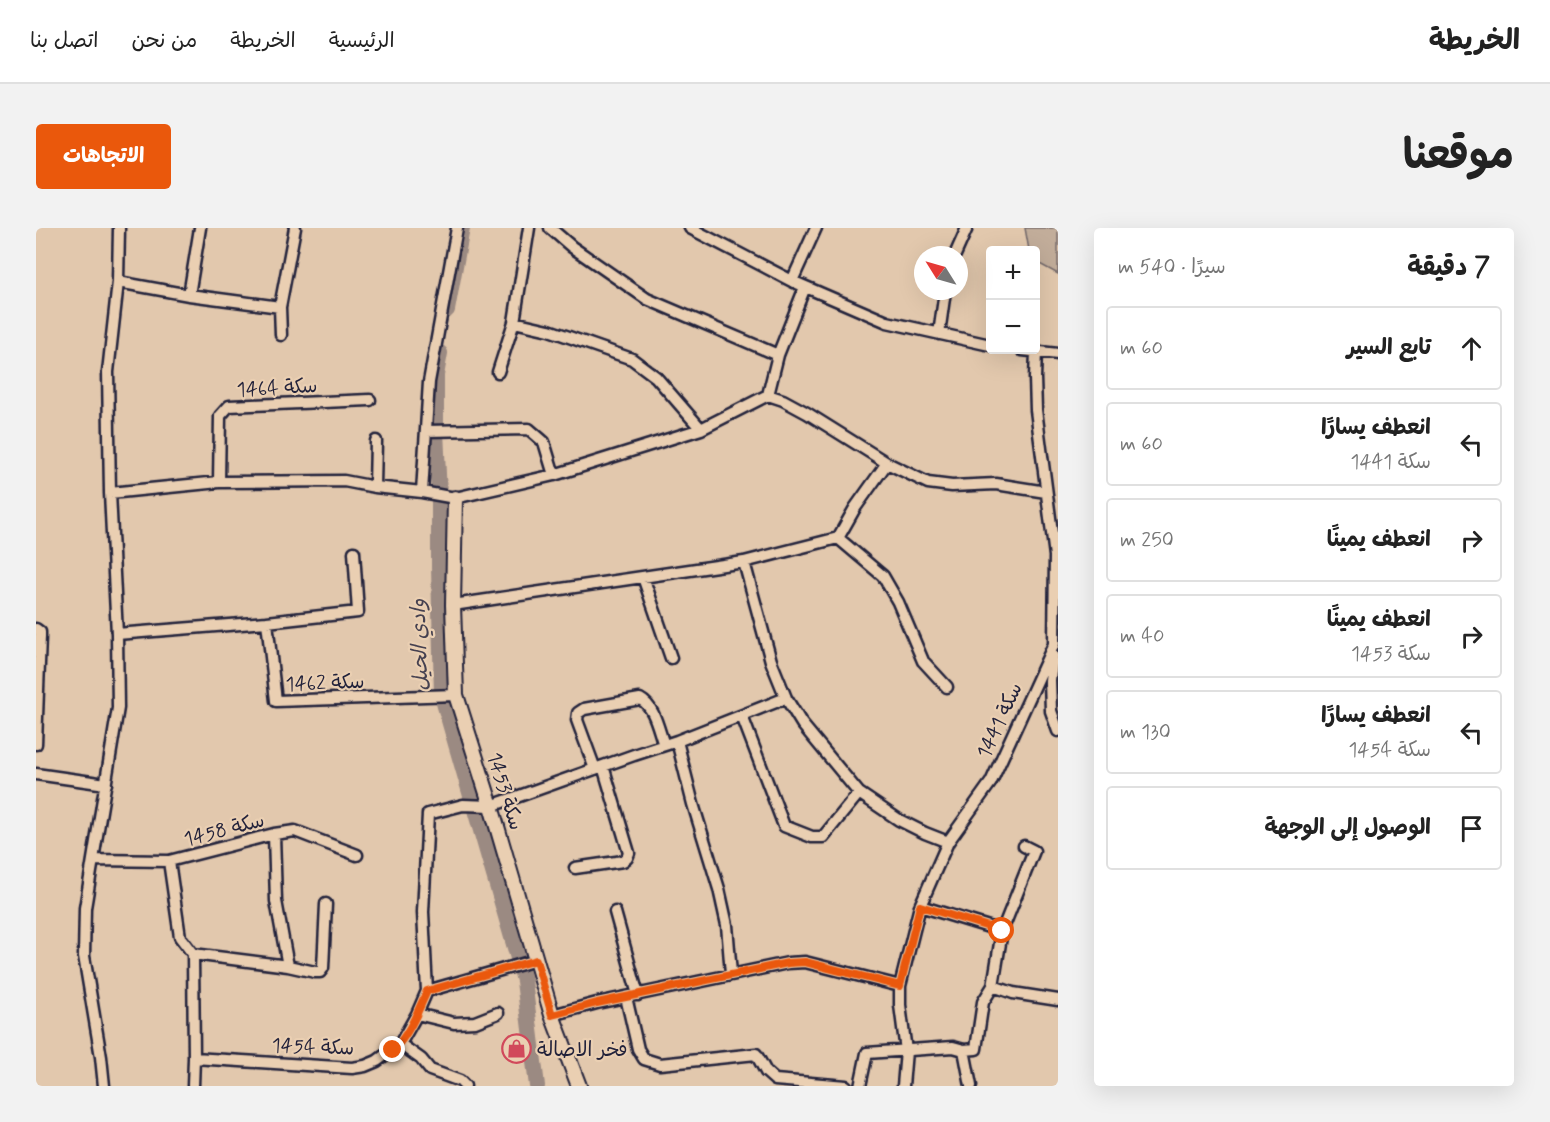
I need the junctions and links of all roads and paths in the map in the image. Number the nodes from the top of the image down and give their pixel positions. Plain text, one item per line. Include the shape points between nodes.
1 (119, 228) edge
2 (200, 228) edge
3 (295, 228) edge
4 (457, 228) edge
5 (529, 228) edge
6 (550, 228) edge
7 (690, 228) edge
8 (816, 228) edge
9 (967, 228) edge
10 (960, 246) edge
11 (792, 281) junction
12 (118, 282) junction
13 (805, 287) junction
14 (189, 295) junction
15 (944, 300) edge
16 (280, 307) junction
17 (514, 322) junction
18 (939, 334) junction
19 (281, 335) dead end
20 (986, 344) edge
21 (1040, 352) edge
22 (1036, 354) edge
23 (1058, 354) edge
24 (778, 355) junction
25 (498, 372) dead end
26 (768, 395) junction
27 (370, 400) dead end
28 (701, 429) junction
29 (426, 431) junction
30 (376, 441) dead end
31 (887, 463) junction
32 (554, 475) junction
33 (219, 482) junction
34 (375, 486) junction
35 (422, 492) junction
36 (1046, 492) junction
37 (110, 493) junction
38 (455, 498) junction
39 (838, 538) junction
40 (354, 552) dead end
41 (744, 562) junction
42 (642, 577) junction
43 (453, 605) junction
44 (267, 622) junction
45 (36, 629) edge
46 (117, 634) junction
47 (1054, 644) junction
48 (671, 658) dead end
49 (947, 687) dead end
50 (456, 695) junction
51 (786, 698) junction
52 (742, 716) junction
53 (1058, 731) edge
54 (677, 741) junction
55 (36, 744) edge
56 (664, 745) junction
57 (599, 767) junction
58 (36, 774) edge
59 (106, 784) junction
60 (859, 793) junction
61 (491, 806) junction
62 (274, 834) junction
63 (948, 842) junction
64 (1024, 846) dead end
65 (357, 855) dead end
66 (94, 860) junction
67 (169, 861) junction
68 (575, 868) dead end
69 (326, 904) dead end
70 (920, 906) junction
71 (615, 912) dead end
72 (1002, 931) junction
73 (193, 954) junction
74 (536, 960) junction
75 (288, 966) junction
76 (731, 974) junction
77 (900, 986) junction
78 (993, 986) junction
79 (427, 991) junction
80 (639, 994) junction
81 (626, 997) junction
82 (1058, 1000) edge
83 (498, 1013) dead end
84 (417, 1014) junction
85 (552, 1015) junction
86 (400, 1044) junction
87 (964, 1050) junction
88 (906, 1051) junction
89 (194, 1058) junction
90 (104, 1086) edge
91 (193, 1086) edge
92 (465, 1086) edge
93 (579, 1086) edge
94 (846, 1086) edge
95 (860, 1086) edge
96 (903, 1086) edge
97 (971, 1086) edge

1 - 12 street
2 - 14 street
3 - 16 street
4 - 29 street via 429,382
5 - 17 street
6 - 24 street via 647,299
7 - 11 street
8 - 11 street
9 - 10 street
11 - 13 street
12 - 14 street
12 - 37 street via 108,372
13 - 18 street via 886,322
13 - 24 street
14 - 16 street
15 - 18 street
16 - 19 street
17 - 25 street
17 - 28 street via 632,359 656,377
18 - 20 street
21 - 23 street
22 - 36 street, سكة 1441 via 1036,410
24 - 26 street
26 - 28 street
26 - 31 street via 807,413
27 - 33 street, سكة 1464 via 229,406 220,417
28 - 32 street
29 - 32 street via 529,429 544,442
29 - 35 street
30 - 34 street
31 - 36 street via 928,483 996,484
31 - 39 street
32 - 38 street
33 - 34 street via 344,481
33 - 37 street
34 - 35 street
35 - 38 street
36 - 47 street, سكة 1441 via 1055,556
37 - 46 street
38 - 43 street, سكة 1453
39 - 41 street
39 - 49 street via 883,576 922,661
40 - 44 street via 358,612
41 - 42 street
41 - 51 street via 771,661
42 - 43 street
42 - 48 street
43 - 50 street, سكة 1453
44 - 46 street
44 - 50 street, سكة 1462 via 276,701
45 - 55 street via 40,632
46 - 59 street via 118,708
47 - 53 street via 1051,711
47 - 63 street, سكة 1441 via 991,782
50 - 61 street, سكة 1453
51 - 52 street
51 - 60 street via 802,724
52 - 54 street
52 - 60 street via 784,826 823,837
54 - 56 street
54 - 76 street via 722,898
56 - 57 street
56 - 57 street via 652,710 640,699 584,710 578,713 577,720
57 - 61 street
57 - 68 street via 629,853 623,861
58 - 59 street
59 - 66 street
60 - 63 street via 899,820
61 - 74 street, سكة 1453
61 - 79 street, سكة 1454 via 463,805 428,814 423,912
62 - 65 street, سكة 1458 via 295,831
62 - 67 street, سكة 1458
62 - 75 street via 276,901
63 - 70 street, سكة 1441
64 - 72 street via 1034,851
66 - 67 street, سكة 1458
66 - 90 street via 84,956
67 - 73 street via 180,937
69 - 75 street via 323,968 315,972
70 - 72 street
70 - 77 street, سكة 1441
71 - 80 street
72 - 78 street
73 - 75 street
73 - 89 street
74 - 79 street
74 - 85 street, سكة 1453
76 - 77 street via 805,962
76 - 80 street
77 - 88 street, سكة 1441
78 - 82 street
78 - 87 street via 983,1002 976,1049
79 - 84 street, سكة 1454
80 - 81 street
81 - 85 street
81 - 94 street via 644,1059 660,1064 756,1054 775,1080
83 - 84 street via 475,1022 454,1023
84 - 86 street, سكة 1454
85 - 93 street, سكة 1453
86 - 89 street, سكة 1454 via 376,1061 352,1068
86 - 92 street via 422,1059 430,1070
87 - 88 street via 953,1047
87 - 97 street
88 - 95 street via 867,1053
88 - 96 street, سكة 1441
89 - 91 street

